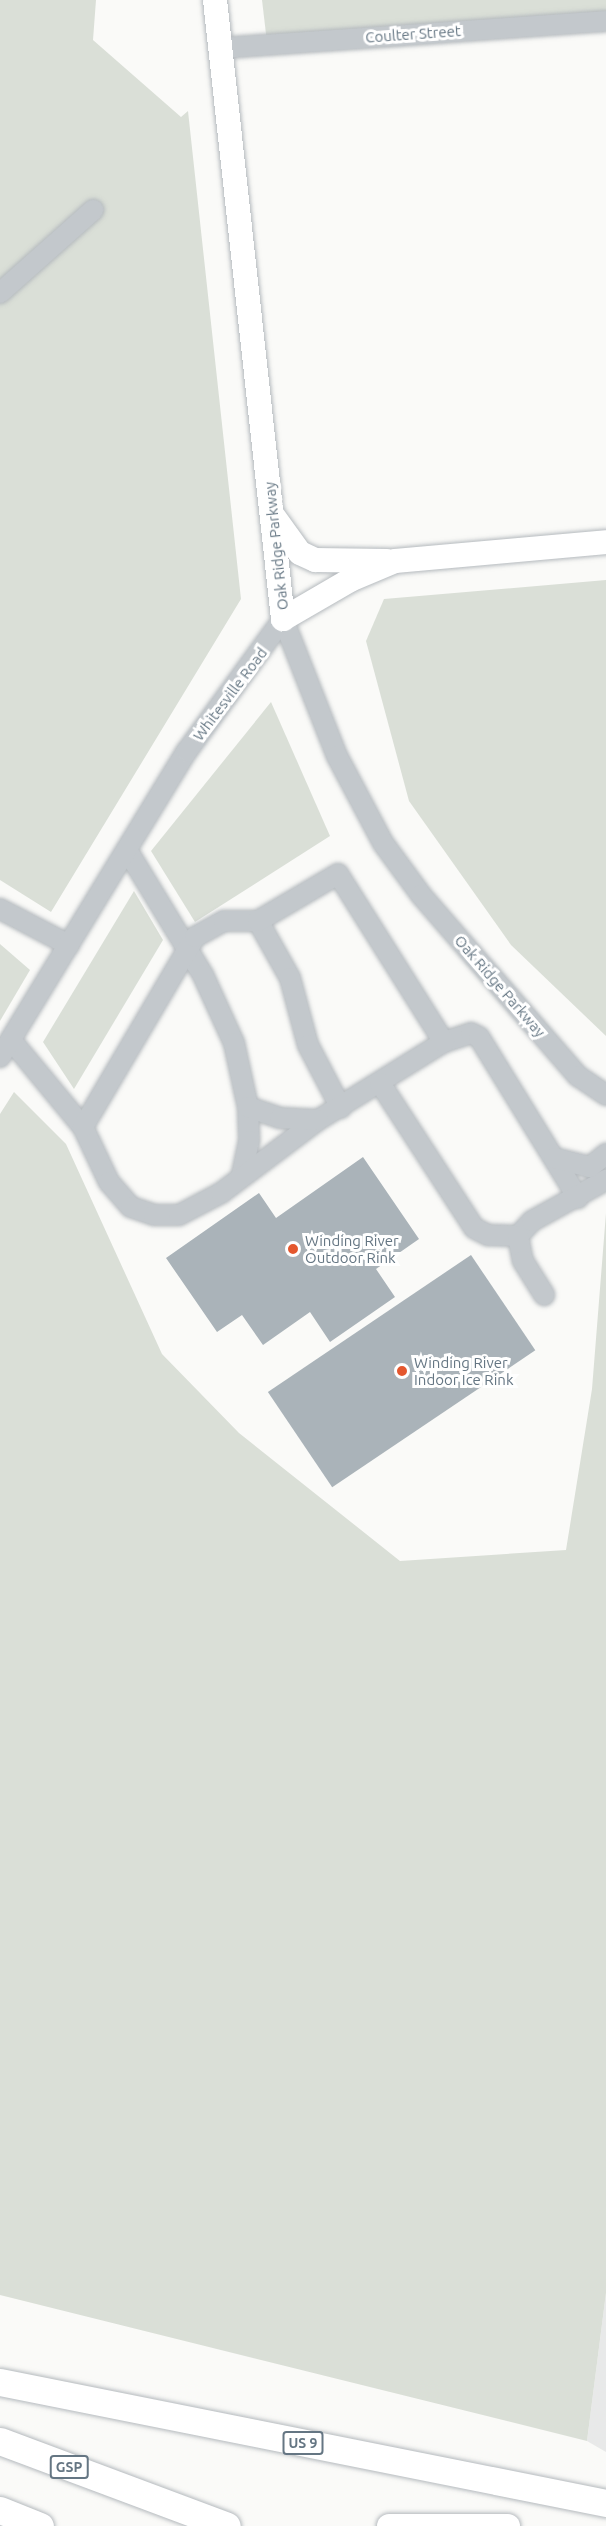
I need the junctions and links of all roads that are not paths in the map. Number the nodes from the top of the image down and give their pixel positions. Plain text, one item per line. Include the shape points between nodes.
1 (215, 0) edge
2 (606, 21) edge
3 (221, 48) junction
4 (93, 210) dead end
5 (0, 293) edge
6 (272, 515) junction
7 (606, 542) edge
8 (396, 561) junction
9 (283, 619) junction
10 (127, 850) junction
11 (0, 909) edge
12 (258, 921) junction
13 (69, 945) junction
14 (189, 951) junction
15 (11, 1040) junction
16 (444, 1042) junction
17 (0, 1057) edge
18 (380, 1083) junction
19 (606, 1095) edge
20 (248, 1107) junction
21 (340, 1108) junction
22 (318, 1120) junction
23 (83, 1127) junction
24 (606, 1155) edge
25 (554, 1158) junction
26 (242, 1175) junction
27 (606, 1180) edge
28 (578, 1198) junction
29 (518, 1236) junction
30 (544, 1294) dead end
31 (0, 2382) edge
32 (0, 2441) edge
33 (606, 2503) edge
34 (0, 2510) edge
35 (40, 2526) edge
36 (227, 2526) edge
37 (389, 2526) edge
38 (508, 2526) edge

1 - 3 main road, Oak Ridge Parkway
2 - 3 street, Coulter Street
3 - 6 main road, Oak Ridge Parkway
4 - 5 street
6 - 8 main road via 300,553 315,560
6 - 9 main road, Oak Ridge Parkway
7 - 8 main road, Whitesville Road
8 - 9 main road, Whitesville Road via 350,580
9 - 10 street, Whitesville Road via 188,751
9 - 19 street, Oak Ridge Parkway via 337,756 383,843 420,896 570,1067
10 - 13 street, Whitesville Road
10 - 14 street
11 - 13 street
12 - 14 street via 224,921 195,937
12 - 16 street via 338,874
12 - 21 street via 290,978 308,1045
13 - 15 street, Whitesville Road
14 - 20 street via 234,1043
14 - 23 street
15 - 17 street, Whitesville Road
15 - 23 street
16 - 18 street
16 - 25 street via 460,1034 479,1037
18 - 21 street
18 - 29 street via 474,1228 488,1235
20 - 22 street via 280,1118
20 - 26 street via 249,1141
21 - 22 street
22 - 26 street via 298,1139
23 - 26 street via 109,1182 131,1207 154,1215 178,1215 221,1193
24 - 25 street via 590,1167
25 - 28 street
27 - 28 street
28 - 29 street via 532,1221
29 - 30 street via 524,1261
31 - 33 highway, US 9
32 - 36 highway, GSP
34 - 35 highway
37 - 38 main road

